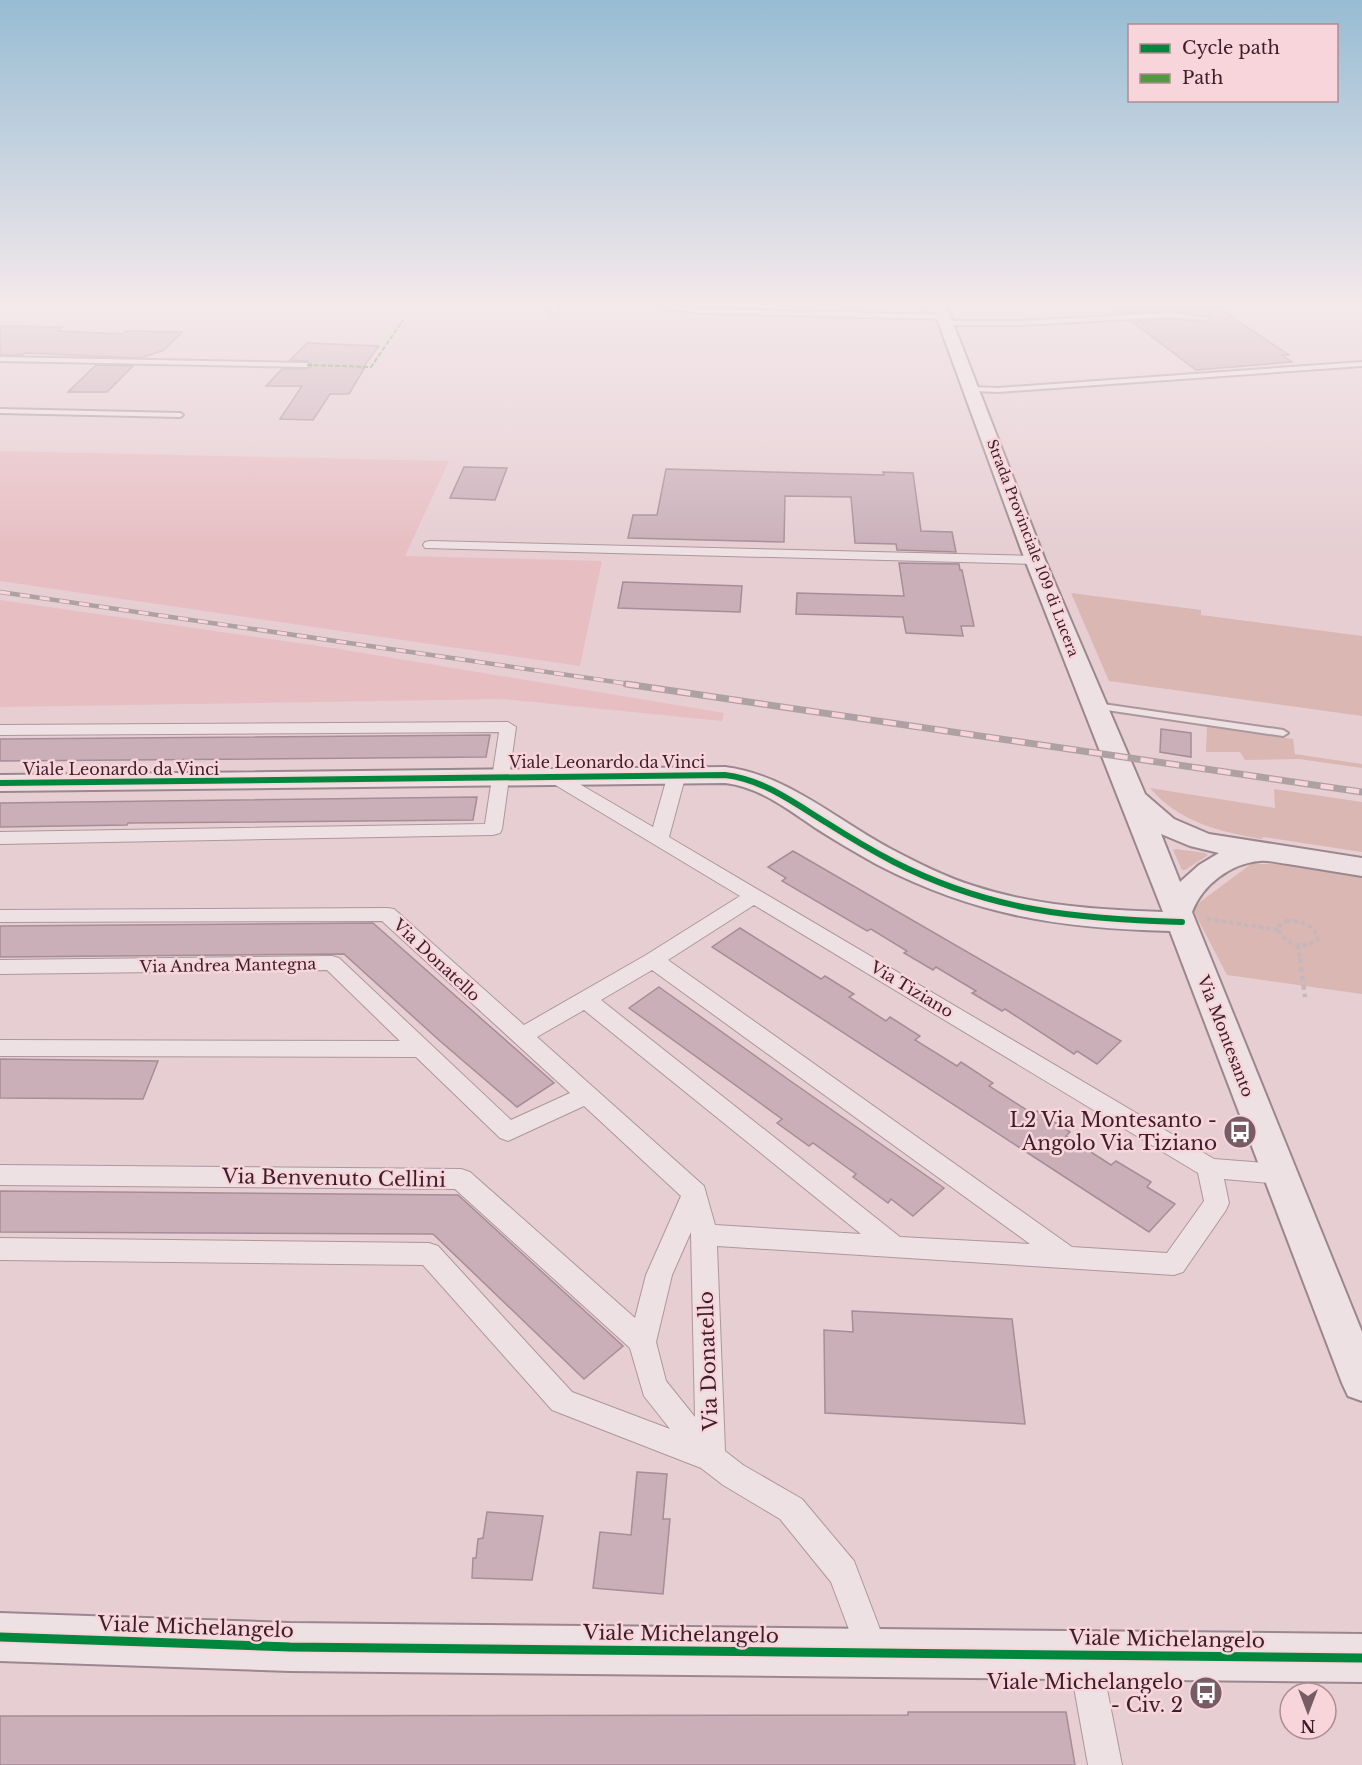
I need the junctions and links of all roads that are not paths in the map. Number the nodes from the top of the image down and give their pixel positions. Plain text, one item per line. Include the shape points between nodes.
1 (1035, 387) edge
2 (970, 389) joint
3 (0, 411) edge
4 (180, 415) dead end
5 (430, 545) dead end
6 (1035, 560) junction
7 (1095, 706) junction
8 (0, 730) edge
9 (1283, 733) dead end
10 (677, 774) junction
11 (501, 776) junction
12 (553, 776) junction
13 (0, 783) edge
14 (1130, 790) junction
15 (659, 837) junction
16 (0, 838) edge
17 (1272, 853) junction
18 (1362, 867) edge
19 (756, 896) junction
20 (0, 916) edge
21 (1180, 917) junction
22 (653, 960) junction
23 (0, 967) edge
24 (585, 999) junction
25 (521, 1037) junction
26 (0, 1048) edge
27 (422, 1049) junction
28 (585, 1096) junction
29 (1209, 1168) junction
30 (1280, 1174) junction
31 (0, 1175) edge
32 (695, 1193) junction
33 (704, 1235) junction
34 (895, 1247) junction
35 (0, 1249) edge
36 (1068, 1258) junction
37 (642, 1342) junction
38 (1362, 1383) edge
39 (711, 1458) junction
40 (0, 1637) edge
41 (873, 1653) junction
42 (1084, 1654) junction
43 (1362, 1658) edge
44 (1105, 1765) edge

1 - 2 lane
2 - 6 street, Strada Provinciale 109 di Lucera
3 - 4 lane
5 - 6 street
6 - 7 street, Strada Provinciale 109 di Lucera
7 - 9 lane
7 - 14 street, Strada Provinciale 109 di Lucera
8 - 11 street via 508,727
10 - 12 street, Viale Leonardo da Vinci
10 - 15 street
10 - 21 street, Viale Leonardo da Vinci via 753,780 853,840 964,893 1091,918
11 - 12 street, Viale Leonardo da Vinci
11 - 13 street, Viale Leonardo da Vinci
11 - 16 street via 493,829
12 - 15 street, Via Tiziano
14 - 17 street via 1148,814 1173,830 1223,845
14 - 21 street, Via Montesanto
15 - 19 street, Via Tiziano
17 - 18 street
17 - 21 street via 1243,855 1222,862 1185,893 1180,901
19 - 22 street
19 - 29 street, Via Tiziano
20 - 25 street, Via Donatello via 387,914
21 - 30 street, Via Montesanto
22 - 24 street
22 - 36 street
23 - 27 street, Via Andrea Mantegna via 332,963
24 - 25 street
24 - 34 street
25 - 28 street, Via Donatello
26 - 27 street
27 - 28 street, Via Andrea Mantegna via 508,1132
28 - 32 street, Via Donatello
29 - 30 street, Via Tiziano
29 - 36 street via 1217,1203 1174,1264
30 - 38 street, Via Montesanto
31 - 37 street, Via Benvenuto Cellini via 461,1179
32 - 33 street, Via Donatello
32 - 37 street via 659,1275
33 - 34 street
33 - 39 street, Via Donatello
34 - 36 street
35 - 39 street via 429,1254 562,1401
37 - 39 street via 654,1387
39 - 41 street via 791,1509 843,1572
40 - 41 street, Viale Michelangelo via 290,1647
41 - 42 street, Viale Michelangelo
42 - 43 street, Viale Michelangelo
42 - 44 street

